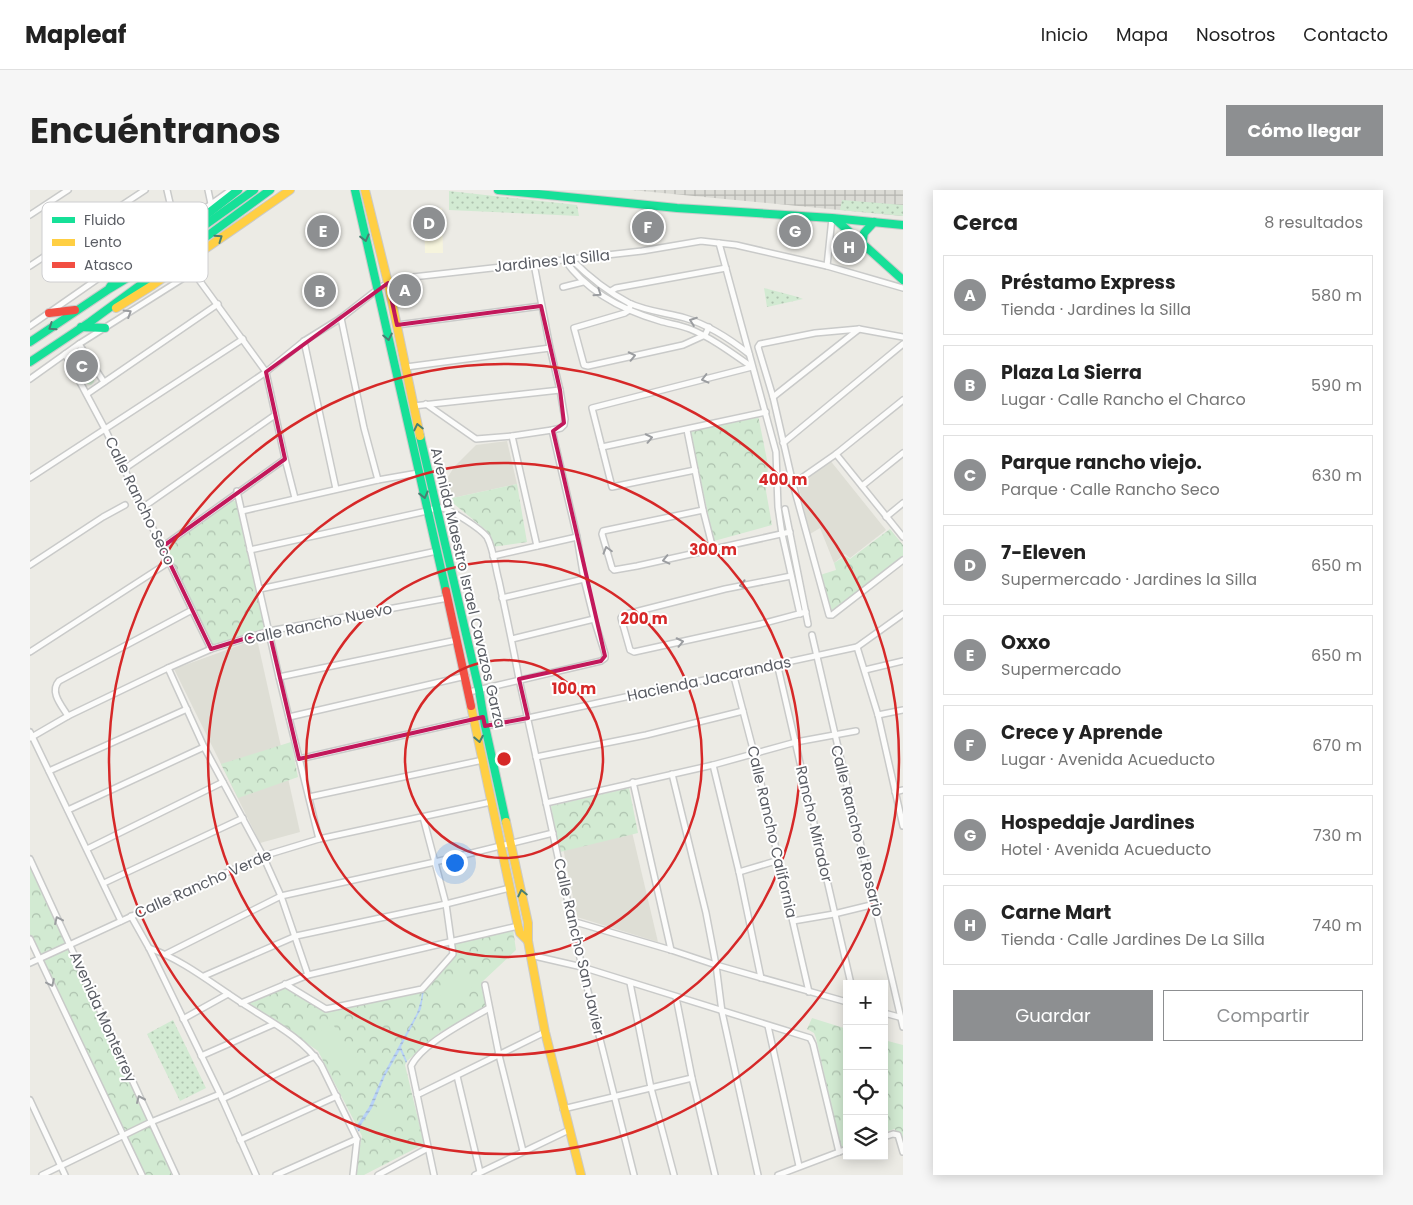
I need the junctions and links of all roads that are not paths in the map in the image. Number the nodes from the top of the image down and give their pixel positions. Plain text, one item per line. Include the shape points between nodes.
1 (68, 190) edge
2 (145, 190) edge
3 (208, 190) edge
4 (232, 190) edge
5 (238, 190) edge
6 (254, 190) edge
7 (270, 190) edge
8 (290, 190) edge
9 (355, 190) edge
10 (365, 190) edge
11 (498, 190) edge
12 (282, 193) edge
13 (50, 202) edge
14 (127, 202) edge
15 (211, 204) junction
16 (208, 206) edge
17 (42, 207) edge
18 (208, 214) edge
19 (30, 215) edge
20 (833, 218) junction
21 (874, 222) junction
22 (208, 223) edge
23 (903, 225) edge
24 (208, 236) edge
25 (719, 243) junction
26 (862, 244) junction
27 (208, 246) edge
28 (42, 258) edge
29 (571, 259) junction
30 (564, 260) junction
31 (534, 264) junction
32 (30, 266) edge
33 (827, 266) junction
34 (726, 268) junction
35 (903, 280) edge
36 (93, 282) edge
37 (112, 282) edge
38 (120, 282) edge
39 (145, 282) edge
40 (156, 282) edge
41 (177, 282) edge
42 (201, 282) edge
43 (388, 282) junction
44 (583, 282) junction
45 (563, 287) dead end
46 (903, 288) edge
47 (108, 289) junction
48 (378, 289) junction
49 (611, 292) junction
50 (218, 304) junction
51 (631, 304) junction
52 (541, 306) junction
53 (77, 310) junction
54 (628, 311) junction
55 (49, 313) junction
56 (341, 318) junction
57 (90, 322) junction
58 (30, 326) edge
59 (396, 326) junction
60 (82, 327) junction
61 (709, 327) junction
62 (105, 328) junction
63 (859, 329) junction
64 (704, 335) junction
65 (903, 337) edge
66 (243, 339) junction
67 (304, 341) junction
68 (30, 342) edge
69 (79, 344) junction
70 (903, 344) edge
71 (550, 348) junction
72 (65, 354) junction
73 (750, 354) junction
74 (30, 362) edge
75 (406, 367) junction
76 (752, 367) junction
77 (266, 372) junction
78 (30, 379) edge
79 (104, 382) junction
80 (560, 390) junction
81 (87, 394) junction
82 (773, 397) junction
83 (903, 400) edge
84 (426, 404) junction
85 (413, 406) junction
86 (766, 412) junction
87 (274, 415) junction
88 (105, 429) junction
89 (552, 430) junction
90 (688, 430) junction
91 (512, 436) junction
92 (783, 443) junction
93 (602, 447) junction
94 (903, 453) edge
95 (836, 454) junction
96 (284, 459) junction
97 (124, 469) junction
98 (695, 470) junction
99 (418, 472) junction
100 (30, 478) edge
101 (378, 480) junction
102 (793, 484) junction
103 (862, 486) junction
104 (336, 489) junction
105 (237, 491) junction
106 (295, 498) junction
107 (903, 504) edge
108 (125, 505) dead end
109 (142, 508) junction
110 (437, 508) junction
111 (786, 509) dead end
112 (703, 510) junction
113 (242, 511) junction
114 (427, 511) junction
115 (886, 517) junction
116 (790, 532) junction
117 (782, 534) junction
118 (578, 537) junction
119 (903, 537) edge
120 (162, 546) junction
121 (537, 546) junction
122 (714, 549) junction
123 (250, 550) junction
124 (436, 551) junction
125 (493, 556) junction
126 (903, 560) edge
127 (169, 562) junction
128 (30, 564) edge
129 (791, 576) junction
130 (584, 579) junction
131 (260, 589) junction
132 (448, 598) junction
133 (502, 598) junction
134 (192, 610) junction
135 (803, 613) junction
136 (903, 614) edge
137 (594, 619) junction
138 (808, 624) dead end
139 (269, 631) junction
140 (812, 635) dead end
141 (512, 639) junction
142 (457, 640) junction
143 (857, 647) junction
144 (211, 650) junction
145 (30, 652) edge
146 (816, 656) junction
147 (903, 661) edge
148 (777, 664) junction
149 (168, 668) junction
150 (865, 670) junction
151 (733, 673) junction
152 (466, 676) junction
153 (279, 677) junction
154 (519, 679) junction
155 (479, 690) junction
156 (469, 692) junction
157 (186, 709) junction
158 (903, 710) edge
159 (743, 711) junction
160 (878, 715) junction
161 (68, 716) junction
162 (289, 717) junction
163 (474, 718) junction
164 (528, 718) junction
165 (485, 726) junction
166 (856, 731) dead end
167 (834, 734) junction
168 (31, 736) edge
169 (796, 742) junction
170 (204, 747) junction
171 (754, 753) junction
172 (536, 758) junction
173 (299, 759) junction
174 (483, 760) junction
175 (713, 765) junction
176 (49, 771) junction
177 (672, 774) junction
178 (223, 782) junction
179 (633, 782) junction
180 (903, 790) edge
181 (895, 792) junction
182 (309, 797) junction
183 (491, 802) junction
184 (546, 803) junction
185 (68, 810) junction
186 (424, 817) junction
187 (243, 818) junction
188 (903, 826) edge
189 (553, 833) junction
190 (319, 839) junction
191 (510, 843) junction
192 (500, 846) junction
193 (87, 849) junction
194 (263, 856) junction
195 (30, 859) edge
196 (779, 860) junction
197 (435, 862) junction
198 (739, 872) junction
199 (104, 883) junction
200 (510, 888) junction
201 (281, 896) junction
202 (446, 904) junction
203 (876, 904) junction
204 (834, 914) junction
205 (131, 916) junction
206 (121, 921) junction
207 (572, 921) junction
208 (794, 921) junction
209 (518, 926) junction
210 (296, 936) junction
211 (30, 939) edge
212 (528, 941) junction
213 (452, 942) junction
214 (69, 944) junction
215 (149, 948) junction
216 (670, 950) junction
217 (166, 954) junction
218 (530, 954) junction
219 (39, 958) junction
220 (30, 963) edge
221 (716, 965) junction
222 (582, 967) junction
223 (308, 975) junction
224 (204, 976) junction
225 (761, 978) junction
226 (850, 980) edge
227 (630, 983) junction
228 (285, 984) junction
229 (485, 985) dead end
230 (809, 992) junction
231 (228, 994) junction
232 (676, 997) junction
233 (843, 1001) edge
234 (241, 1003) junction
235 (489, 1008) junction
236 (722, 1012) junction
237 (888, 1014) edge
238 (900, 1017) junction
239 (183, 1019) junction
240 (274, 1024) junction
241 (768, 1026) junction
242 (903, 1027) edge
243 (545, 1032) junction
244 (499, 1055) junction
245 (201, 1056) junction
246 (314, 1056) junction
247 (457, 1076) junction
248 (692, 1078) junction
249 (651, 1088) junction
250 (417, 1095) junction
251 (221, 1096) junction
252 (337, 1096) junction
253 (614, 1098) junction
254 (30, 1100) edge
255 (563, 1109) junction
256 (151, 1122) junction
257 (569, 1130) junction
258 (123, 1136) junction
259 (888, 1136) edge
260 (357, 1139) junction
261 (240, 1140) junction
262 (428, 1148) junction
263 (843, 1150) edge
264 (523, 1151) junction
265 (839, 1152) junction
266 (903, 1152) edge
267 (798, 1166) junction
268 (61, 1167) junction
269 (478, 1174) edge
270 (579, 1174) edge
271 (42, 1175) edge
272 (65, 1175) edge
273 (142, 1175) edge
274 (176, 1175) edge
275 (256, 1175) edge
276 (276, 1175) edge
277 (353, 1175) edge
278 (378, 1175) edge
279 (434, 1175) edge
280 (634, 1175) edge
281 (674, 1175) edge
282 (715, 1175) edge
283 (758, 1175) edge
284 (778, 1175) edge

1 - 13 street
2 - 14 street
3 - 15 street
4 - 15 street
5 - 18 street
6 - 22 street
7 - 24 street
8 - 12 street
9 -> 48 street, Avenida Maestro Israel Cavazos Garza
10 - 43 street, Avenida Maestro Israel Cavazos Garza
11 - 20 street via 677,208
27 -> 12 street
15 - 16 street
17 - 19 street
20 - 21 street
20 - 26 street
20 - 33 street
21 - 23 street
21 - 26 street via 864,233
25 - 29 street, Jardines la Silla via 701,241
25 - 33 street, Jardines la Silla
25 - 34 street
26 - 35 street
28 - 32 street
29 - 30 street, Jardines la Silla
29 - 49 street
30 - 31 street, Jardines la Silla
30 - 44 street
31 - 43 street, Jardines la Silla via 416,276
31 - 52 street
33 - 46 street, Jardines la Silla
34 - 49 street via 616,288
34 - 73 street
36 - 55 street
37 - 47 street
38 - 47 street
39 - 57 street
40 - 57 street
62 -> 41 street
42 - 50 street
43 - 48 street, Jardines la Silla
43 - 59 street, Avenida Maestro Israel Cavazos Garza
44 - 45 street
44 -> 54 street
47 - 53 street
48 - 56 street, Jardines la Silla
48 -> 99 street, Avenida Maestro Israel Cavazos Garza
49 - 51 street
50 - 66 street
50 - 79 street
51 - 54 street
61 -> 51 street
52 - 59 street
52 - 71 street
53 - 55 street
53 -> 68 street
54 - 64 street
54 -> 64 street via 575,328 584,365 683,345
55 - 58 street
56 - 67 street, Jardines la Silla
56 - 101 street
57 - 60 street
59 - 75 street, Avenida Maestro Israel Cavazos Garza
60 - 62 street
60 - 74 street
61 - 64 street
61 - 73 street
62 - 69 street
63 - 65 street
63 - 82 street
63 - 82 street via 815,333 759,345
64 - 76 street
66 - 77 street
66 - 88 street
67 - 77 street, Jardines la Silla
67 - 104 street
69 - 72 street
69 - 79 street
70 - 92 street
71 - 75 street
71 - 80 street
72 - 78 street
72 - 81 street, Calle Rancho Seco
73 - 76 street
75 - 85 street, Avenida Maestro Israel Cavazos Garza
76 - 86 street
76 -> 93 street via 592,408
77 - 87 street
77 - 97 street, Jardines la Silla
79 - 81 street
80 - 84 street
80 - 89 street via 565,419 562,426
81 - 88 street, Calle Rancho Seco
82 - 92 street
83 - 95 street
84 - 85 street
84 - 91 street via 476,439
110 -> 85 street, Avenida Maestro Israel Cavazos Garza
86 - 90 street
86 - 117 street via 776,452
87 - 96 street
87 - 109 street
88 - 97 street, Calle Rancho Seco
88 - 100 street
89 - 91 street
89 - 118 street
93 -> 90 street
90 - 98 street
91 - 121 street
92 - 102 street
93 - 98 street via 611,486
94 - 103 street
95 - 102 street
95 - 103 street
96 - 105 street
96 - 106 street
97 - 109 street, Calle Rancho Seco
98 - 112 street
99 - 101 street
99 -> 114 street, Avenida Maestro Israel Cavazos Garza
101 - 104 street
102 - 126 street via 829,616
103 - 115 street
104 - 106 street
105 - 113 street
105 - 120 street
106 - 113 street
107 - 115 street
108 - 128 street
109 - 120 street, Calle Rancho Seco
110 - 114 street
110 - 125 street, Calle Rancho San Javier via 450,511 482,532
110 - 155 street, Avenida Maestro Israel Cavazos Garza
111 - 116 street
112 - 122 street
122 -> 112 street via 612,569 602,534 603,531
113 - 123 street
114 - 123 street
114 - 124 street, Avenida Maestro Israel Cavazos Garza
115 - 119 street
116 - 117 street
116 - 135 street
117 - 122 street
117 - 129 street
118 - 121 street
118 - 130 street
120 - 127 street, Calle Rancho Seco
121 - 125 street
123 - 131 street
124 - 131 street
124 - 132 street, Avenida Maestro Israel Cavazos Garza
125 - 133 street, Calle Rancho San Javier
127 - 134 street, Calle Rancho Seco
127 - 145 street
129 - 135 street
129 -> 135 street via 638,610 621,618 632,652
130 - 133 street
130 - 137 street
131 - 139 street
132 - 139 street, Calle Rancho Nuevo
132 - 142 street, Avenida Maestro Israel Cavazos Garza
133 - 141 street, Calle Rancho San Javier
134 - 144 street, Calle Rancho Seco
134 - 161 street via 63,678 56,685 56,694
135 - 138 street
136 - 143 street
137 - 141 street
137 - 154 street via 605,658
139 - 144 street, Calle Rancho Nuevo
139 - 153 street
140 - 146 street, Calle Rancho el Rosario
141 - 154 street, Calle Rancho San Javier
142 - 152 street, Avenida Maestro Israel Cavazos Garza
142 - 153 street
143 - 146 street, Hacienda Jacarandas
143 - 150 street
144 - 149 street, Calle Rancho Nuevo
146 - 148 street, Hacienda Jacarandas
146 - 167 street, Calle Rancho el Rosario
147 - 150 street
148 - 151 street, Hacienda Jacarandas
148 - 169 street, Rancho Mirador
149 - 157 street
149 - 161 street, Calle Rancho Nuevo
150 - 160 street
151 - 159 street, Calle Rancho California
151 - 164 street, Hacienda Jacarandas
152 - 156 street, Avenida Maestro Israel Cavazos Garza
152 - 162 street
153 - 162 street
154 - 155 street
154 - 164 street, Calle Rancho San Javier
155 - 156 street
155 - 165 street, Avenida Maestro Israel Cavazos Garza
156 - 163 street, Avenida Maestro Israel Cavazos Garza
157 - 170 street
157 - 176 street
158 - 160 street
159 - 171 street, Calle Rancho California
159 - 172 street
160 - 181 street
161 - 168 street, Calle Rancho Nuevo
162 - 173 street
163 - 173 street
163 -> 174 street, Avenida Maestro Israel Cavazos Garza
164 - 165 street, Hacienda Jacarandas
164 - 172 street, Calle Rancho San Javier
165 - 191 street, Avenida Maestro Israel Cavazos Garza
166 - 167 street
167 - 169 street
167 - 203 street, Calle Rancho el Rosario
168 - 176 street
169 - 171 street
169 - 204 street, Rancho Mirador
170 - 178 street
170 - 185 street
171 - 175 street
171 - 196 street, Calle Rancho California
172 - 184 street, Calle Rancho San Javier
173 - 182 street
174 - 182 street
174 - 183 street, Avenida Maestro Israel Cavazos Garza
175 - 177 street
175 - 198 street
176 - 185 street
177 - 179 street
177 - 221 street
178 - 187 street
178 - 193 street
179 - 184 street
179 - 216 street
180 - 181 street
181 - 188 street
182 - 190 street
183 - 186 street, Calle Rancho Verde
183 - 192 street, Avenida Maestro Israel Cavazos Garza
184 - 189 street, Calle Rancho San Javier
185 - 193 street
186 - 190 street, Calle Rancho Verde
186 - 197 street
187 - 194 street
187 - 199 street
189 - 191 street
189 - 207 street, Calle Rancho San Javier
190 - 194 street, Calle Rancho Verde
191 - 192 street
212 -> 191 street, Avenida Maestro Israel Cavazos Garza via 528,923
192 - 197 street
192 - 200 street, Avenida Maestro Israel Cavazos Garza
193 - 199 street
194 - 201 street
194 - 205 street, Calle Rancho Verde
214 -> 195 street, Avenida Monterrey
196 - 198 street
196 - 208 street, Calle Rancho California
197 - 201 street
197 - 202 street
198 - 225 street
199 - 206 street
200 - 202 street
200 - 209 street, Avenida Maestro Israel Cavazos Garza
201 - 210 street
201 - 217 street
202 - 210 street
202 - 213 street
203 - 204 street
203 - 238 street, Calle Rancho el Rosario
204 - 208 street
204 - 226 street, Rancho Mirador
205 - 206 street, Calle Rancho Verde
205 - 215 street
206 - 214 street, Calle Rancho Verde
207 - 216 street
207 - 222 street, Calle Rancho San Javier
208 - 230 street, Calle Rancho California
209 - 212 street, Avenida Maestro Israel Cavazos Garza
209 - 213 street
210 - 223 street
210 - 224 street
211 - 219 street, Avenida Monterrey
212 - 218 street
213 - 223 street
213 - 228 street via 454,954 422,989 326,1009
214 - 219 street, Calle Rancho Verde
256 -> 214 street, Avenida Monterrey
215 - 217 street
215 - 239 street
216 - 221 street
217 - 224 street
218 - 222 street
218 - 243 street
219 - 220 street, Calle Rancho Verde
219 -> 258 street, Avenida Monterrey
221 - 225 street
221 - 236 street
222 - 227 street
222 - 253 street, Calle Rancho San Javier
223 - 228 street
224 - 231 street
225 - 230 street
227 - 232 street
227 - 249 street
228 - 234 street
229 - 235 street
230 - 233 street
231 - 234 street
231 - 239 street
232 - 236 street
232 - 248 street
234 - 240 street
235 - 244 street
235 - 250 street via 433,1043 416,1058 411,1068
236 - 241 street
236 - 283 street
237 - 238 street
238 - 242 street, Calle Rancho el Rosario
239 - 245 street
240 - 245 street
240 - 246 street
241 - 265 street via 812,1040
241 - 267 street
243 - 244 street
243 - 255 street
244 - 247 street
244 - 264 street
245 - 251 street
246 - 251 street
246 - 252 street
247 - 250 street
247 - 269 street
248 - 249 street
248 - 282 street
249 - 253 street
249 - 281 street
250 - 262 street
251 - 256 street
251 - 261 street
252 - 260 street
252 - 261 street
253 - 255 street
253 - 280 street, Calle Rancho San Javier
254 - 268 street
255 - 257 street
256 - 258 street
256 - 274 street, Avenida Monterrey
257 - 264 street
257 - 270 street
258 - 268 street
258 - 273 street, Avenida Monterrey
259 - 266 street via 896,1134
260 - 276 street
260 - 277 street
261 - 275 street
262 - 278 street
262 - 279 street
263 - 265 street
264 - 269 street
265 - 267 street
267 - 284 street
268 - 271 street
268 - 272 street

